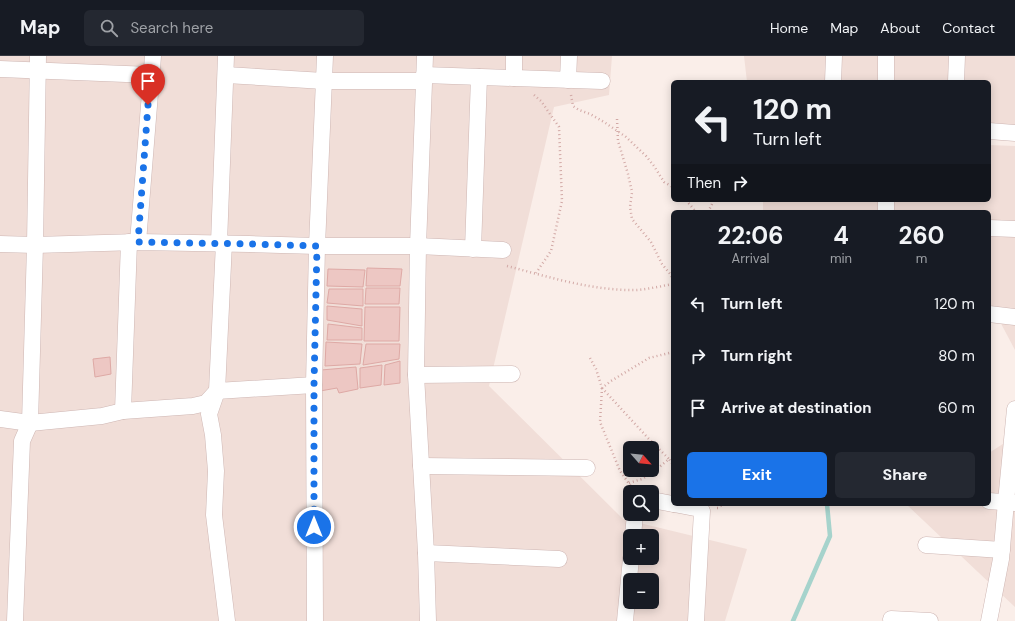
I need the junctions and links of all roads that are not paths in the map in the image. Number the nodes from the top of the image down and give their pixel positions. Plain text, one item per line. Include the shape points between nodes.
1 (153, 56) edge
2 (226, 56) edge
3 (325, 56) edge
4 (425, 56) edge
5 (514, 56) edge
6 (569, 56) edge
7 (834, 56) edge
8 (886, 56) edge
9 (957, 56) edge
10 (38, 63) edge
11 (0, 69) edge
12 (151, 75) junction
13 (226, 75) junction
14 (480, 77) junction
15 (424, 78) junction
16 (514, 78) junction
17 (568, 80) junction
18 (833, 80) edge
19 (886, 80) edge
20 (956, 80) edge
21 (324, 81) junction
22 (602, 81) dead end
23 (991, 131) edge
24 (1015, 133) edge
25 (991, 228) edge
26 (1015, 229) edge
27 (133, 242) junction
28 (222, 243) junction
29 (0, 244) edge
30 (36, 245) junction
31 (317, 246) junction
32 (418, 246) junction
33 (473, 249) junction
34 (504, 257) road end
35 (991, 314) edge
36 (1015, 317) edge
37 (416, 374) junction
38 (512, 374) dead end
39 (314, 385) junction
40 (216, 391) junction
41 (1015, 408) edge
42 (123, 411) junction
43 (0, 419) edge
44 (30, 423) junction
45 (421, 466) junction
46 (587, 468) dead end
47 (659, 501) edge
48 (991, 501) edge
49 (1010, 502) edge
50 (671, 504) edge
51 (684, 506) edge
52 (926, 545) dead end
53 (426, 552) junction
54 (1006, 557) edge
55 (558, 558) dead end
56 (630, 565) edge
57 (891, 619) dead end
58 (15, 621) edge
59 (226, 621) edge
60 (315, 621) edge
61 (428, 621) edge
62 (625, 621) edge
63 (696, 621) edge
64 (930, 621) edge
65 (989, 621) edge

1 - 12 street
2 - 13 street
3 - 21 street
4 - 15 street
5 - 16 street
6 - 17 street
7 - 18 street
8 - 19 street
9 - 20 street
10 - 11 street
10 - 12 street
10 - 30 street
12 - 27 street
13 - 21 street
13 - 28 street
14 - 15 street
14 - 16 street
14 - 33 street
15 - 21 street
15 - 32 street
16 - 17 street
17 - 22 street
21 - 31 street
23 - 24 street
25 - 26 street
27 - 28 street
27 - 30 street
27 - 42 street
28 - 31 street
28 - 40 street
29 - 30 street
30 - 44 street
31 - 32 street
31 - 39 street
32 - 33 street
32 - 37 street
33 - 34 street
35 - 36 street
37 - 38 street
37 - 45 street
39 - 40 street
39 - 60 street
40 - 42 street via 206,403 193,406
40 - 59 street via 209,414 216,471 214,515
41 - 49 street
42 - 44 street via 102,416
43 - 44 street
44 - 58 street via 22,441
45 - 46 street
45 - 53 street
47 - 50 street
48 - 49 street
49 - 54 street
51 - 63 street via 702,511
52 - 54 street
53 - 55 street
53 - 61 street
54 - 65 street
56 - 62 street
57 - 64 street

